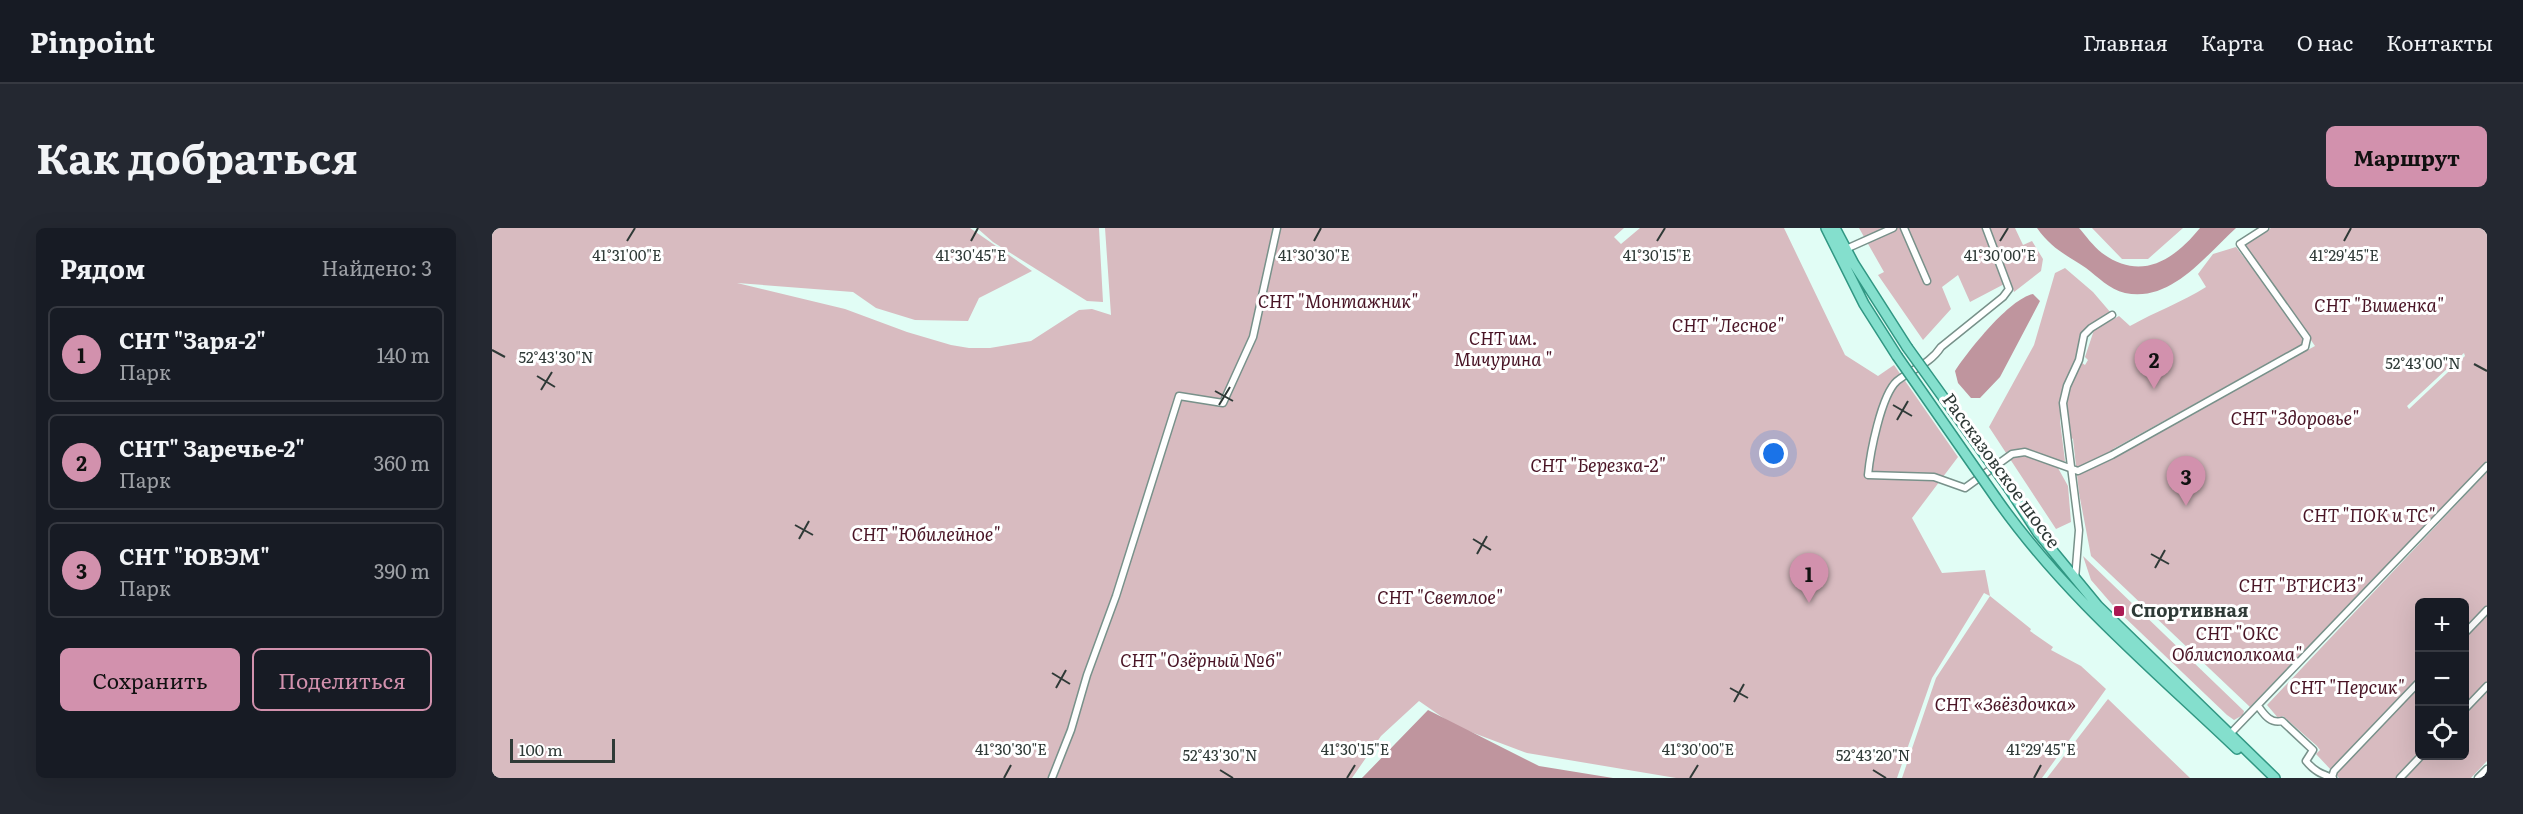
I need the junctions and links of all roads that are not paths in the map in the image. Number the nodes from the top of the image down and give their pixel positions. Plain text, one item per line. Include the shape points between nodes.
1 (1277, 228) edge
2 (1826, 228) edge
3 (1835, 228) edge
4 (1893, 228) edge
5 (1904, 228) edge
6 (1986, 228) edge
7 (2265, 228) edge
8 (1846, 249) junction
9 (1927, 281) dead end
10 (2112, 315) dead end
11 (2487, 466) edge
12 (2070, 468) junction
13 (2075, 580) junction
14 (2487, 610) edge
15 (2469, 628) edge
16 (2415, 686) edge
17 (2487, 686) edge
18 (2258, 706) junction
19 (2468, 706) edge
20 (2230, 734) junction
21 (2417, 760) edge
22 (2487, 769) edge
23 (1052, 778) edge
24 (2267, 778) edge
25 (2276, 778) edge
26 (2333, 778) edge
27 (2400, 778) edge
28 (2478, 778) edge

1 - 23 street via 1253,337 1222,403 1179,396 1116,596
2 - 24 main road, Рассказовское шоссе, bridge via 1864,304 1897,356 2036,551 2084,604
3 - 8 main road, Рассказовское шоссе
4 - 8 street
5 - 9 street
6 - 12 street via 2009,289 1934,357 1895,382 1871,444 1868,475 1934,477 1965,488 2012,454 2025,452
7 - 12 street via 2240,244 2307,338 2306,345 2112,455 2078,471
8 - 13 main road, Рассказовское шоссе, bridge via 1907,347
10 - 12 street via 2086,331 2065,391 2063,412
11 - 18 street
12 - 13 street via 2079,530
13 - 20 main road, Рассказовское шоссе via 2120,629
14 - 15 street
16 - 26 street via 2334,771
17 - 19 street
18 - 20 street
18 - 26 street via 2273,722 2282,721 2313,750 2306,761 2319,774
20 - 25 main road, Рассказовское шоссе
21 - 27 street
22 - 28 street

